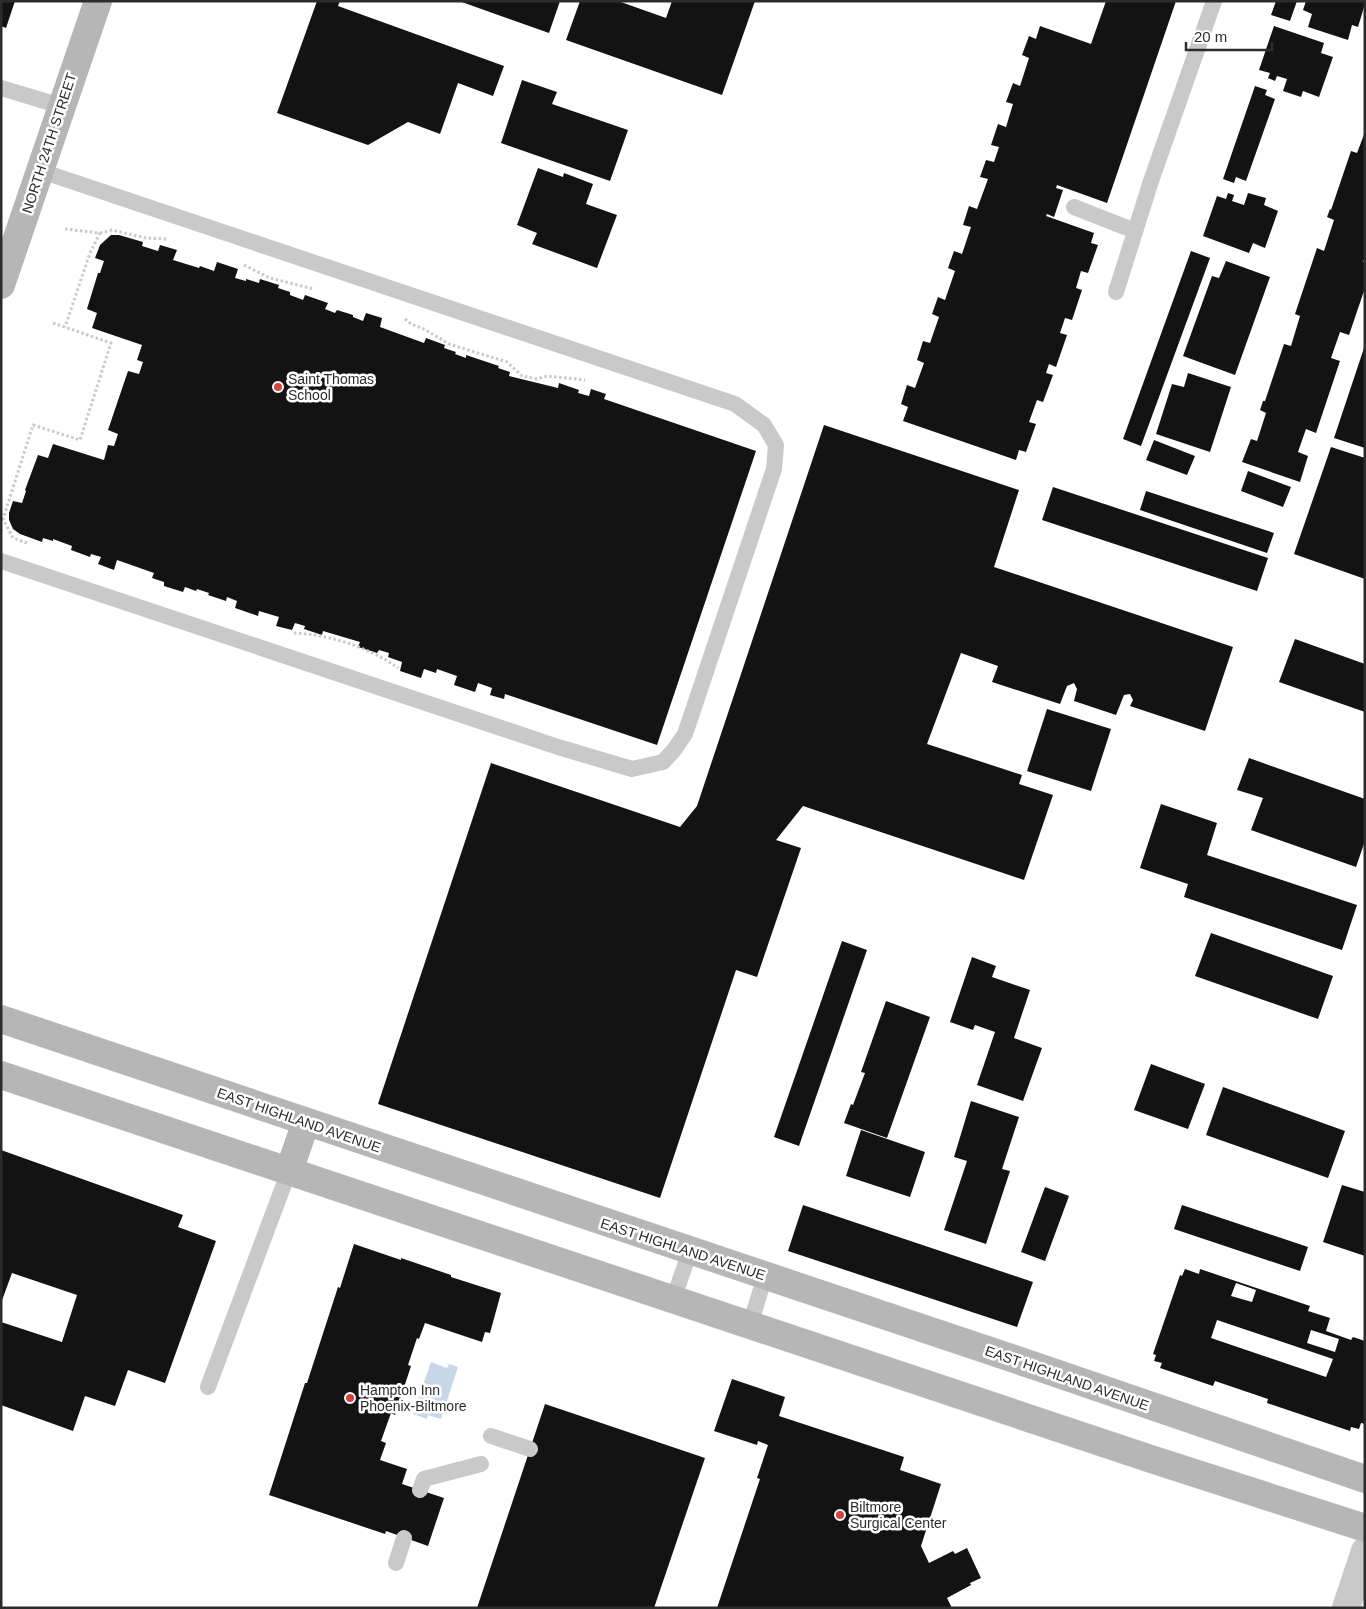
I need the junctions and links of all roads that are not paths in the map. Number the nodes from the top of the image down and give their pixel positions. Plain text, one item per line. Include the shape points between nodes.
1 (98, 1) edge
2 (1214, 1) edge
3 (1, 88) edge
4 (61, 106) junction
5 (41, 171) junction
6 (1074, 207) dead end
7 (1135, 231) junction
8 (1, 285) edge
9 (1116, 292) dead end
10 (1, 561) edge
11 (1, 1020) edge
12 (1, 1075) edge
13 (306, 1122) junction
14 (289, 1172) junction
15 (690, 1251) junction
16 (765, 1276) junction
17 (673, 1300) junction
18 (750, 1325) junction
19 (208, 1387) dead end
20 (490, 1436) dead end
21 (530, 1449) dead end
22 (481, 1464) dead end
23 (1365, 1479) edge
24 (420, 1490) dead end
25 (1365, 1528) edge
26 (404, 1538) dead end
27 (1365, 1552) edge
28 (396, 1563) dead end
29 (1346, 1608) edge

1 - 4 main road, NORTH 24TH STREET
2 - 7 lane
3 - 4 lane
4 - 5 main road, NORTH 24TH STREET
5 - 8 main road, NORTH 24TH STREET
5 - 10 lane via 735,404 764,425 776,445 774,469 685,734 663,762 632,769
6 - 7 lane
7 - 9 lane
11 - 13 main road, EAST HIGHLAND AVENUE
12 - 14 main road
13 - 14 main road
13 - 15 main road, EAST HIGHLAND AVENUE
14 - 17 main road
14 - 19 lane
15 - 16 main road, EAST HIGHLAND AVENUE
15 - 17 lane
16 - 18 lane
16 - 23 main road, EAST HIGHLAND AVENUE
17 - 18 main road
18 - 25 main road
20 - 21 lane
22 - 24 lane via 424,1479
26 - 28 lane
27 - 29 street

